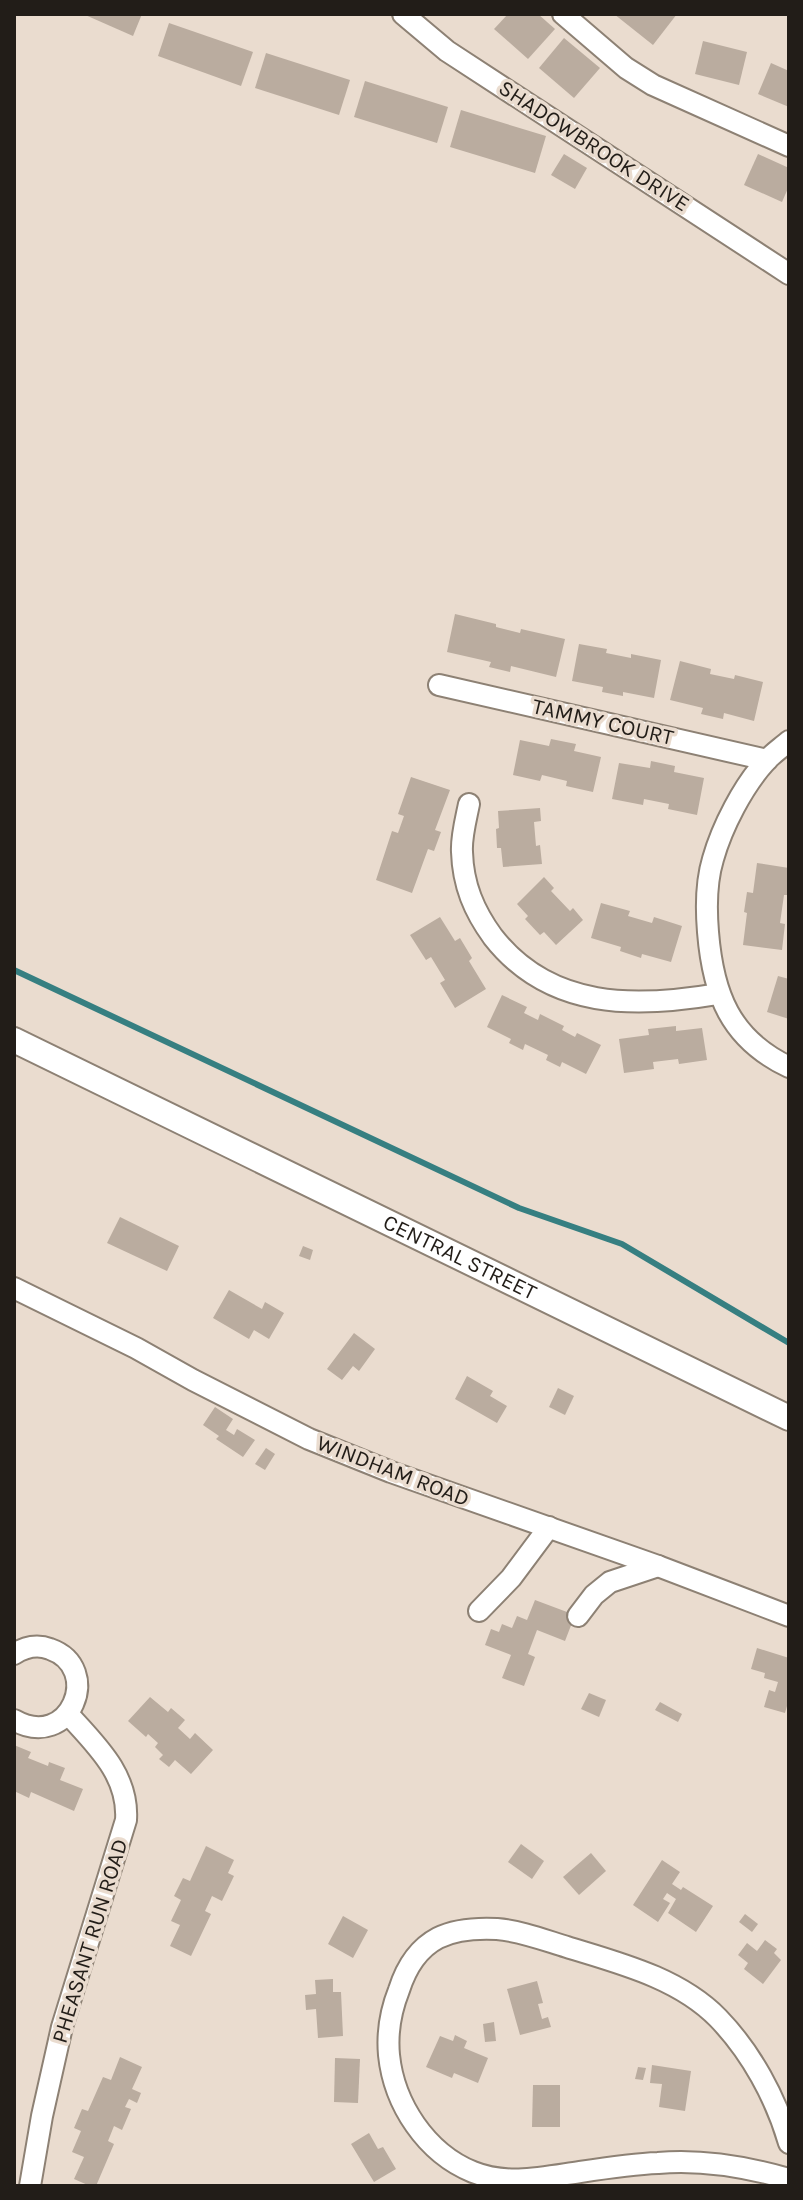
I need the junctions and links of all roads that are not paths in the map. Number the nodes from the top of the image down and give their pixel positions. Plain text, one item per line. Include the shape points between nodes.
1 (403, 14) edge
2 (563, 14) edge
3 (789, 146) edge
4 (789, 274) edge
5 (439, 685) dead end
6 (789, 741) edge
7 (767, 760) junction
8 (469, 804) dead end
9 (718, 994) junction
10 (14, 1040) edge
11 (789, 1067) edge
12 (14, 1288) edge
13 (789, 1418) edge
14 (549, 1527) junction
15 (658, 1566) junction
16 (479, 1611) dead end
17 (578, 1616) dead end
18 (789, 1616) edge
19 (14, 1654) edge
20 (68, 1714) junction
21 (14, 1720) edge
22 (789, 2143) edge
23 (789, 2179) edge
24 (30, 2186) edge

1 - 4 street, SHADOWBROOK DRIVE via 460,60
2 - 3 street via 653,85
5 - 7 street, TAMMY COURT
6 - 7 street
7 - 9 street via 724,829 712,860 706,915
8 - 9 street via 462,848 467,892 500,946 533,975 573,993 633,1003
9 - 11 street via 745,1036
10 - 13 main road, CENTRAL STREET
12 - 14 street, WINDHAM ROAD via 309,1439
14 - 15 street, WINDHAM ROAD
14 - 16 street
15 - 17 street via 610,1582
15 - 18 street, WINDHAM ROAD
19 - 20 street via 39,1647 66,1659 78,1686
20 - 21 street via 46,1727
20 - 24 street, PHEASANT RUN ROAD via 120,1779 126,1820 62,2027
22 - 23 street via 769,2090 746,2053 703,2004 666,1982 500,1929 437,1939 419,1951 407,1969 388,2034 393,2076 399,2097 422,2134 454,2163 474,2173 516,2180 682,2162 747,2168

